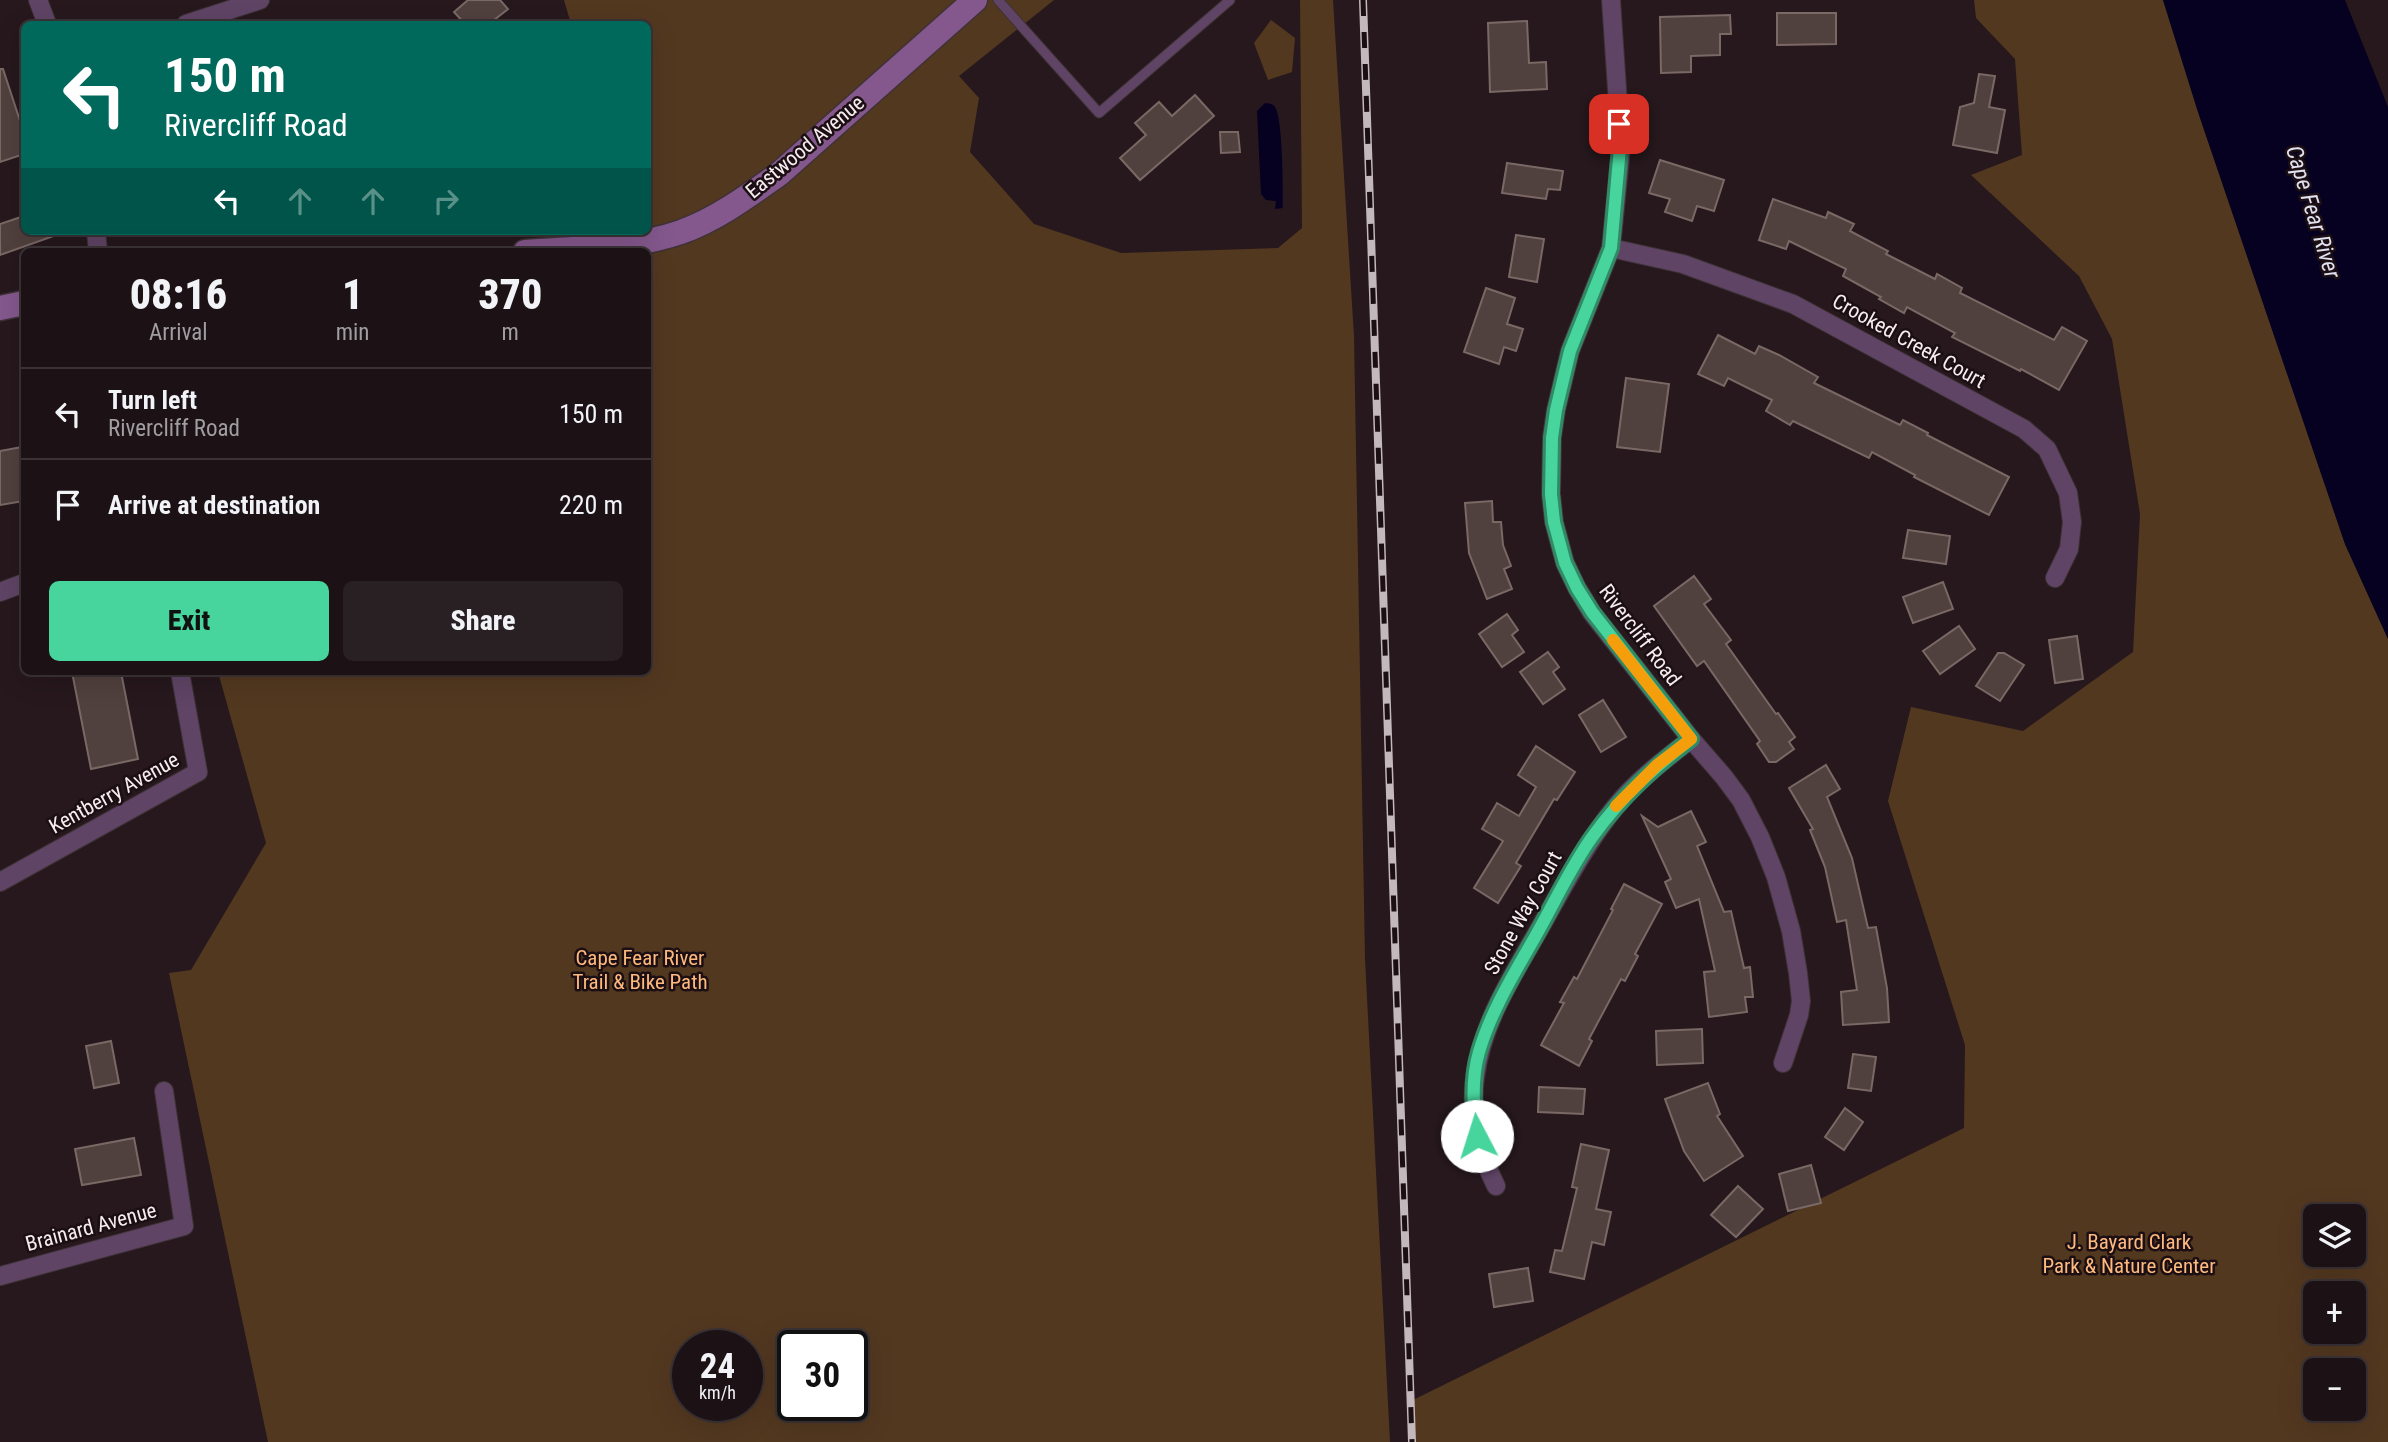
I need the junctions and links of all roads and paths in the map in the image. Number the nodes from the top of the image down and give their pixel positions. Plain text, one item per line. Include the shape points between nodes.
1 (38, 0) edge
2 (260, 0) edge
3 (975, 0) edge
4 (998, 0) edge
5 (1230, 0) edge
6 (1611, 0) edge
7 (46, 21) edge
8 (195, 21) edge
9 (565, 248) edge
10 (1611, 248) junction
11 (21, 304) edge
12 (0, 308) edge
13 (2055, 578) dead end
14 (21, 584) edge
15 (0, 592) edge
16 (181, 675) edge
17 (1691, 739) junction
18 (0, 883) edge
19 (1783, 1063) dead end
20 (164, 1091) dead end
21 (1496, 1186) dead end
22 (0, 1276) edge

1 - 7 street
2 - 8 street
3 - 9 street, Eastwood Avenue via 779,174 744,199 707,220 654,239
4 - 5 lane via 1099,113
6 - 10 street, Rivercliff Road via 1620,148
10 - 13 street, Crooked Creek Court via 1683,264 1793,304 2024,429 2047,449 2068,494 2069,549
10 - 17 street, Rivercliff Road via 1570,351 1556,410 1551,484 1554,522 1565,563 1592,612
11 - 12 street
14 - 15 street
16 - 18 street, Kentberry Avenue via 198,772
17 - 19 street, Rivercliff Road via 1741,800 1776,877 1791,931 1801,1001
17 - 21 street, Stone Way Court via 1636,784 1591,838 1494,1013 1479,1052 1474,1108 1482,1154
20 - 22 street, Brainard Avenue via 184,1226

